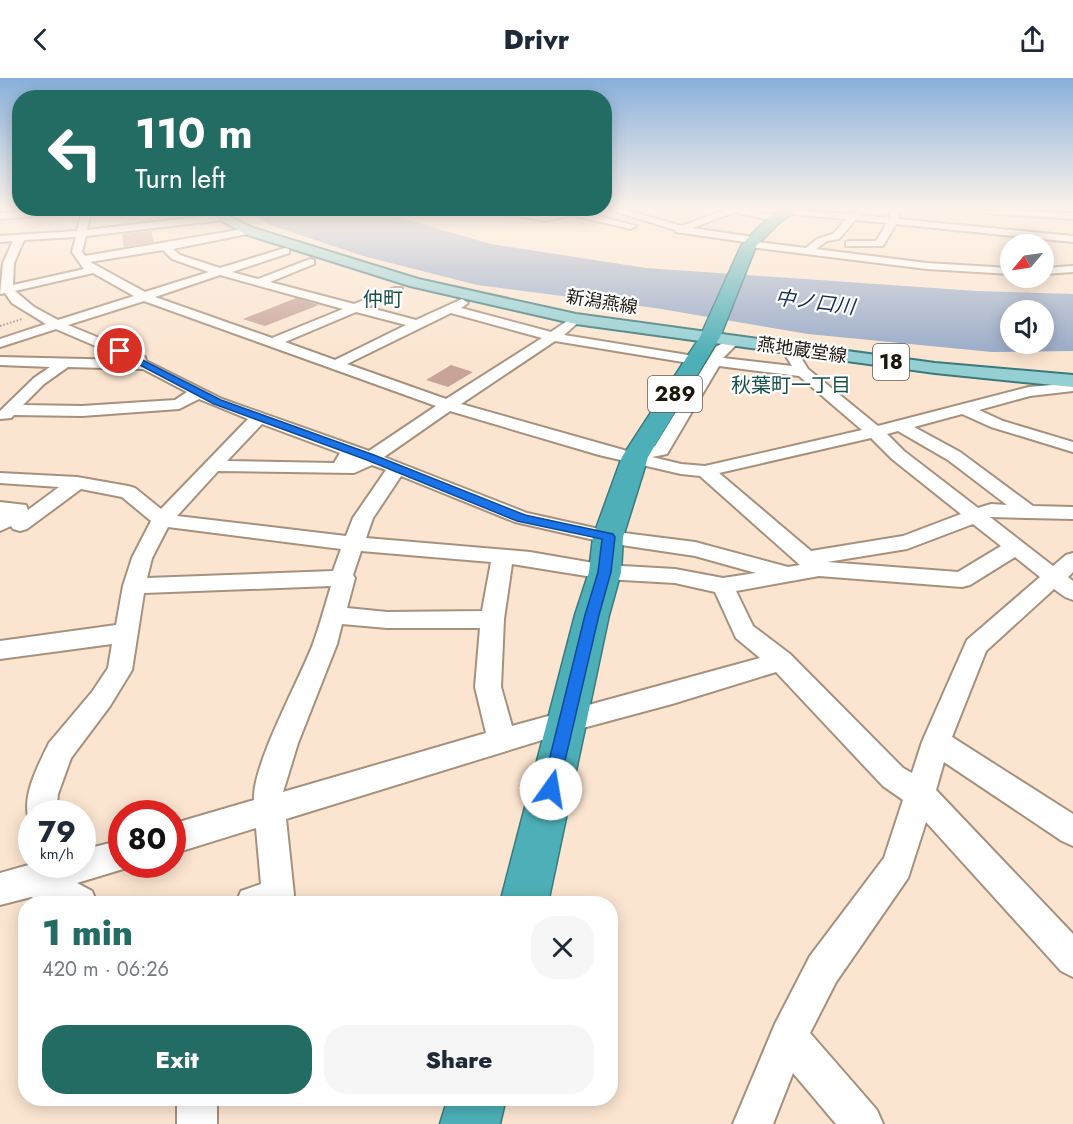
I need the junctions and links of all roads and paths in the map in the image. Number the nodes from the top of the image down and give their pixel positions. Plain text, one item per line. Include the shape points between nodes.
1 (9, 259) edge
2 (90, 259) edge
3 (181, 259) edge
4 (263, 259) edge
5 (338, 259) edge
6 (744, 259) edge
7 (872, 259) edge
8 (82, 260) joint
9 (310, 262) dead end
10 (1073, 269) edge
11 (93, 270) junction
12 (1000, 270) edge
13 (1054, 270) edge
14 (220, 272) junction
15 (3, 274) edge
16 (257, 283) junction
17 (129, 288) junction
18 (398, 290) dead end
19 (4, 291) edge
20 (106, 294) dead end
21 (145, 297) junction
22 (474, 297) junction
23 (356, 308) junction
24 (449, 309) junction
25 (576, 319) junction
26 (57, 324) junction
27 (419, 325) junction
28 (654, 330) junction
29 (712, 336) junction
30 (553, 337) junction
31 (274, 342) junction
32 (0, 343) edge
33 (788, 348) junction
34 (639, 350) junction
35 (689, 359) junction
36 (714, 361) junction
37 (0, 362) edge
38 (65, 363) junction
39 (337, 364) junction
40 (618, 364) dead end
41 (146, 365) junction
42 (803, 372) junction
43 (1073, 381) edge
44 (1073, 387) edge
45 (196, 393) junction
46 (448, 405) junction
47 (7, 408) edge
48 (962, 408) junction
49 (259, 417) junction
50 (899, 425) junction
51 (875, 432) junction
52 (1073, 447) edge
53 (350, 450) junction
54 (636, 456) junction
55 (371, 458) junction
56 (212, 466) junction
57 (339, 468) junction
58 (397, 468) junction
59 (705, 471) junction
60 (0, 478) edge
61 (77, 483) junction
62 (0, 508) edge
63 (1026, 510) junction
64 (1073, 513) edge
65 (976, 518) junction
66 (162, 520) junction
67 (539, 522) junction
68 (0, 525) edge
69 (20, 525) dead end
70 (354, 544) junction
71 (1014, 548) junction
72 (607, 554) junction
73 (502, 556) junction
74 (530, 559) junction
75 (1073, 560) edge
76 (813, 564) junction
77 (788, 575) junction
78 (341, 578) junction
79 (1064, 585) edge
80 (134, 586) junction
81 (723, 586) junction
82 (333, 615) junction
83 (492, 619) junction
84 (125, 633) junction
85 (0, 650) edge
86 (781, 660) junction
87 (568, 721) junction
88 (502, 741) junction
89 (936, 742) junction
90 (921, 795) junction
91 (42, 800) edge
92 (271, 808) junction
93 (1073, 831) edge
94 (186, 835) edge
95 (23, 878) edge
96 (40, 878) edge
97 (0, 890) edge
98 (68, 896) edge
99 (275, 896) edge
100 (526, 896) edge
101 (1073, 959) edge
102 (788, 1037) junction
103 (197, 1106) edge
104 (475, 1106) edge
105 (197, 1124) edge
106 (471, 1124) edge
107 (753, 1124) edge
108 (863, 1124) edge

1 - 15 street
2 - 8 street
3 - 14 street
4 - 14 street
5 - 22 main road, 新潟燕線
6 - 29 highway, 289
7 - 12 street
8 - 11 street
9 - 16 street
10 - 13 street
11 - 17 street
11 - 19 street
14 - 16 street
14 - 21 street
15 - 19 street
16 - 23 street
17 - 20 street
17 - 21 street
18 - 23 street
19 - 26 street via 44,312
21 - 26 street
21 - 31 street
22 - 24 street
22 - 25 main road, 新潟燕線
23 - 27 street
23 - 31 street
24 - 27 street
24 - 30 street
25 - 28 main road, 新潟燕線
25 - 30 street
26 - 32 street
26 - 41 street
27 - 39 street
28 - 29 main road, 新潟燕線
28 - 34 street
29 - 33 main road, 燕地蔵堂線 / 18
29 - 35 street via 697,346
29 - 36 street via 721,350
29 - 54 highway, 289
30 - 34 street
30 - 46 street
31 - 39 street
33 - 42 street
33 - 43 main road, 燕地蔵堂線 / 18
34 - 35 street
34 - 40 street
35 - 54 street via 634,443
36 - 42 street
36 - 54 street via 662,450
37 - 38 street
38 - 41 street
38 - 47 street
39 - 46 street
41 - 45 street
42 - 51 street
44 - 48 street via 1048,388
45 - 47 street via 179,404 82,411
45 - 49 street
46 - 54 street via 605,451
46 - 55 street
48 - 50 street
48 - 52 street via 997,424
49 - 53 street
49 - 56 street
50 - 51 street
50 - 63 street via 954,456
51 - 59 street
51 - 65 street
53 - 55 street
53 - 57 street
54 - 59 street via 681,470
54 - 72 highway, 289
55 - 57 street via 354,468
55 - 58 street
56 - 57 street
56 - 66 street
58 - 67 street
58 - 70 street via 363,518
59 - 76 street
60 - 61 street
61 - 66 street via 128,492
61 - 69 street
62 - 68 street via 18,509
63 - 64 street
63 - 65 street via 991,510
65 - 71 street
65 - 76 street via 907,542
66 - 70 street
66 - 80 street via 142,558
67 - 72 street
67 - 74 street
70 - 73 street
70 - 78 street
71 - 76 street via 962,580
71 - 79 street
72 - 74 street
72 - 77 street via 695,549
72 - 81 street via 675,576
72 - 87 highway, 289
73 - 74 street
73 - 83 street
75 - 79 street
76 - 77 street
77 - 81 street
78 - 80 street
78 - 82 street
79 - 89 street via 976,646
80 - 84 street
81 - 86 street via 744,632
82 - 83 street via 387,620
82 - 92 street via 326,644 268,789
83 - 88 street via 488,687
84 - 85 street
84 - 91 street via 120,670 59,752
86 - 87 street
86 - 90 street via 893,777
87 - 88 street
87 - 100 highway, 289
88 - 92 street
89 - 90 street
89 - 93 street
90 - 101 street
90 - 102 street via 897,867 823,969
92 - 94 street
92 - 99 street via 278,895
95 - 97 street
96 - 98 street
102 - 107 street
102 - 108 street
103 - 105 street
104 - 106 highway

